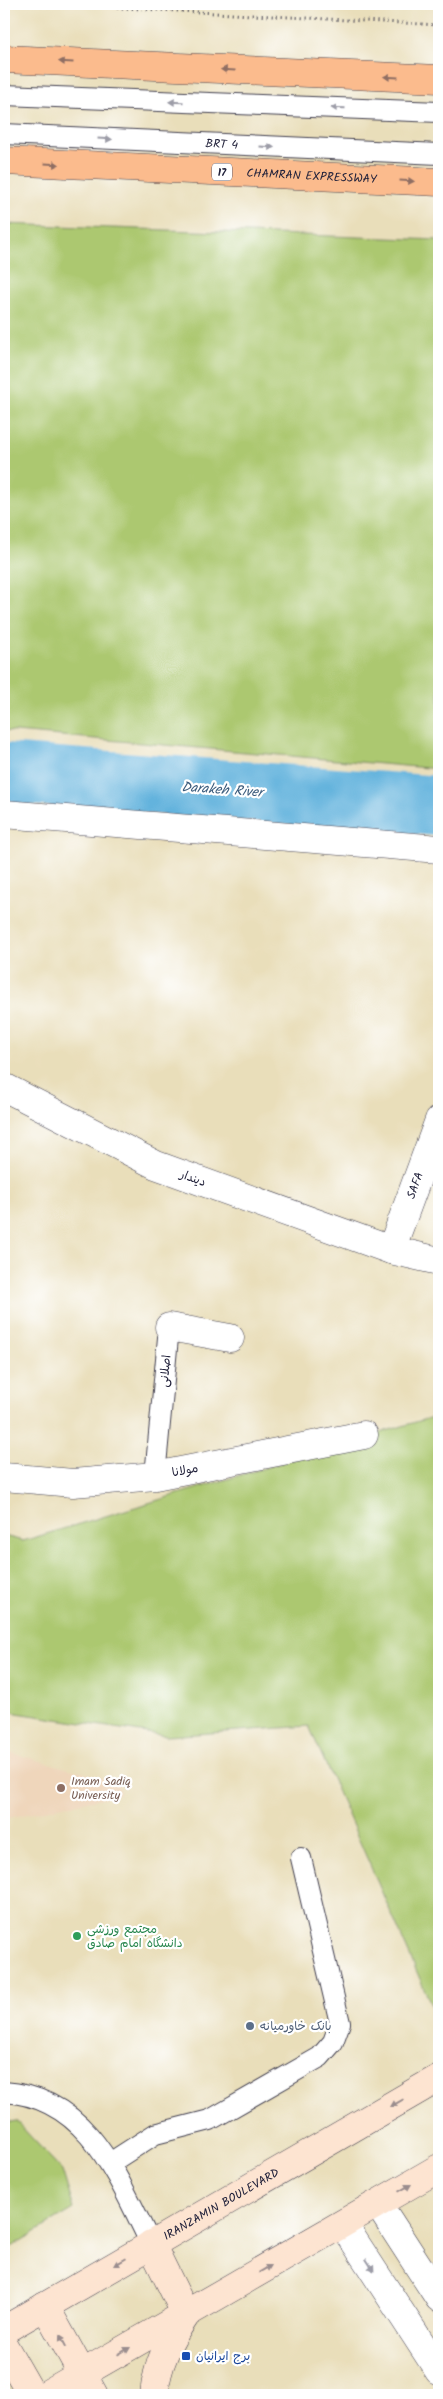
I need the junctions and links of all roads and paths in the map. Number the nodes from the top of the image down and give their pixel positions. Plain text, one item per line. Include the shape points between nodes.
1 (47, 4) edge
2 (439, 25) edge
3 (4, 59) edge
4 (439, 79) edge
5 (4, 95) edge
6 (439, 112) edge
7 (4, 134) edge
8 (439, 154) edge
9 (4, 161) edge
10 (439, 182) edge
11 (4, 814) edge
12 (439, 849) edge
13 (4, 1087) edge
14 (439, 1120) edge
15 (391, 1250) junction
16 (439, 1261) edge
17 (169, 1328) joint
18 (230, 1338) dead end
19 (364, 1435) dead end
20 (155, 1476) junction
21 (4, 1477) edge
22 (301, 1858) dead end
23 (439, 2078) edge
24 (4, 2092) edge
25 (110, 2163) junction
26 (439, 2168) edge
27 (378, 2204) junction
28 (343, 2224) junction
29 (152, 2244) junction
30 (439, 2298) edge
31 (45, 2306) junction
32 (186, 2315) junction
33 (4, 2330) edge
34 (4, 2346) edge
35 (439, 2371) edge
36 (88, 2385) edge
37 (32, 2395) edge
38 (45, 2395) edge
39 (154, 2395) edge

1 - 2 path
4 -> 3 highway
6 -> 5 lane
7 -> 8 lane, BRT 4
9 -> 10 highway, CHAMRAN EXPRESSWAY / 17
11 - 12 street
13 - 15 street, دیندار via 156,1165
14 - 15 street, SAFA
15 - 16 street, دیندار
17 - 18 street, اصلانی
17 - 20 lane, اصلانی
19 - 20 street, مولانا
20 - 21 street, مولانا via 72,1482
22 - 25 lane via 340,2023 333,2042 320,2057 210,2120 154,2134
23 -> 29 main road, IRANZAMIN BOULEVARD
24 - 25 lane via 33,2098 64,2112 83,2126
25 - 29 lane
27 -> 26 main road
27 - 28 main road
27 - 30 street
32 -> 28 main road
28 -> 35 street
29 -> 31 main road, IRANZAMIN BOULEVARD
29 - 32 main road
31 - 33 main road, IRANZAMIN BOULEVARD
36 -> 31 main road
36 -> 32 main road
32 - 39 main road via 161,2360
34 - 37 main road
36 - 38 main road

